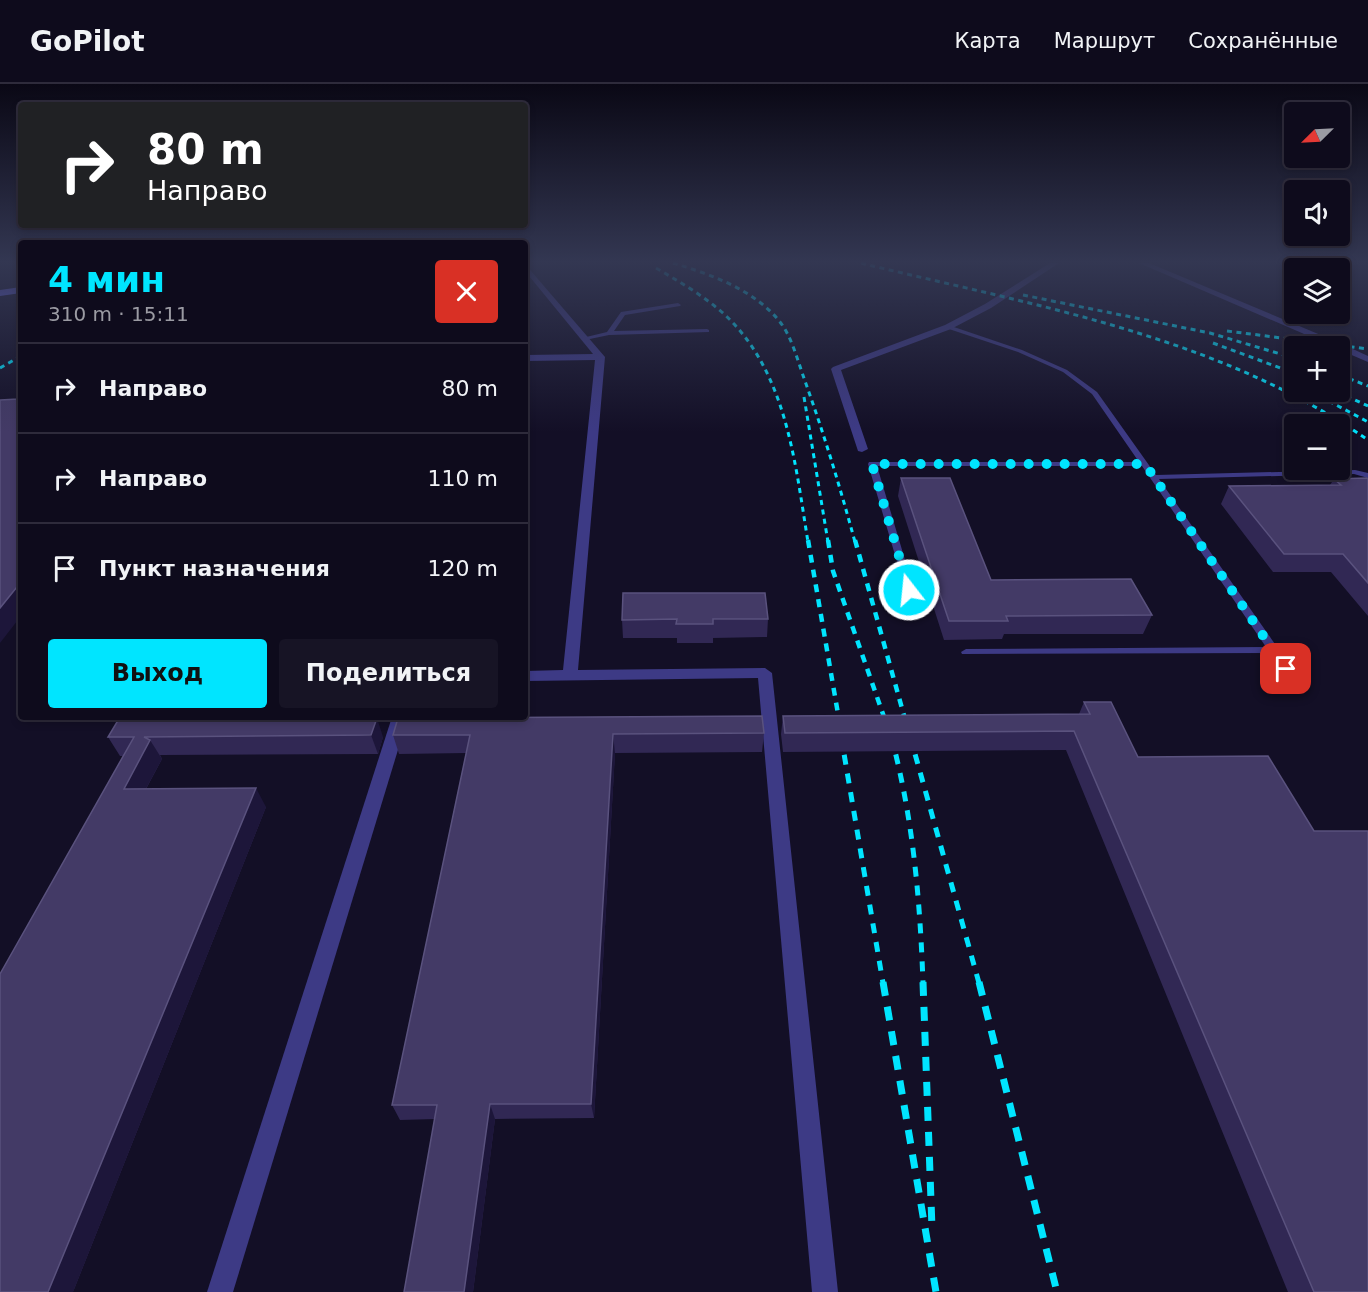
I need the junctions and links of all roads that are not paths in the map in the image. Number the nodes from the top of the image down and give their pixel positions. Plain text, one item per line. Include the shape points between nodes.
1 (569, 319) edge
2 (619, 319) edge
3 (963, 319) edge
4 (1275, 319) edge
5 (948, 327) junction
6 (707, 331) dead end
7 (609, 333) junction
8 (1313, 336) edge
9 (585, 338) junction
10 (1350, 352) edge
11 (600, 357) junction
12 (528, 358) edge
13 (1368, 359) edge
14 (862, 449) dead end
15 (1145, 464) junction
16 (1153, 477) junction
17 (1368, 477) edge
18 (909, 590) dead end
19 (1274, 650) junction
20 (966, 652) dead end
21 (570, 675) junction
22 (528, 676) edge
23 (1299, 687) dead end
24 (399, 720) edge
25 (220, 1292) edge
26 (825, 1292) edge

1 - 9 street
2 - 7 lane
3 - 5 street
4 - 8 street
5 - 14 street via 836,369
5 - 15 lane via 1065,371 1095,393
6 - 7 lane
7 - 9 lane
9 - 11 street
10 - 13 street
11 - 12 street
11 - 21 street
15 - 16 lane
15 - 18 lane via 872,464
16 - 17 lane via 1355,472
16 - 19 lane
19 - 20 lane
19 - 23 lane
21 - 22 street
21 - 26 street via 765,673
24 - 25 street

